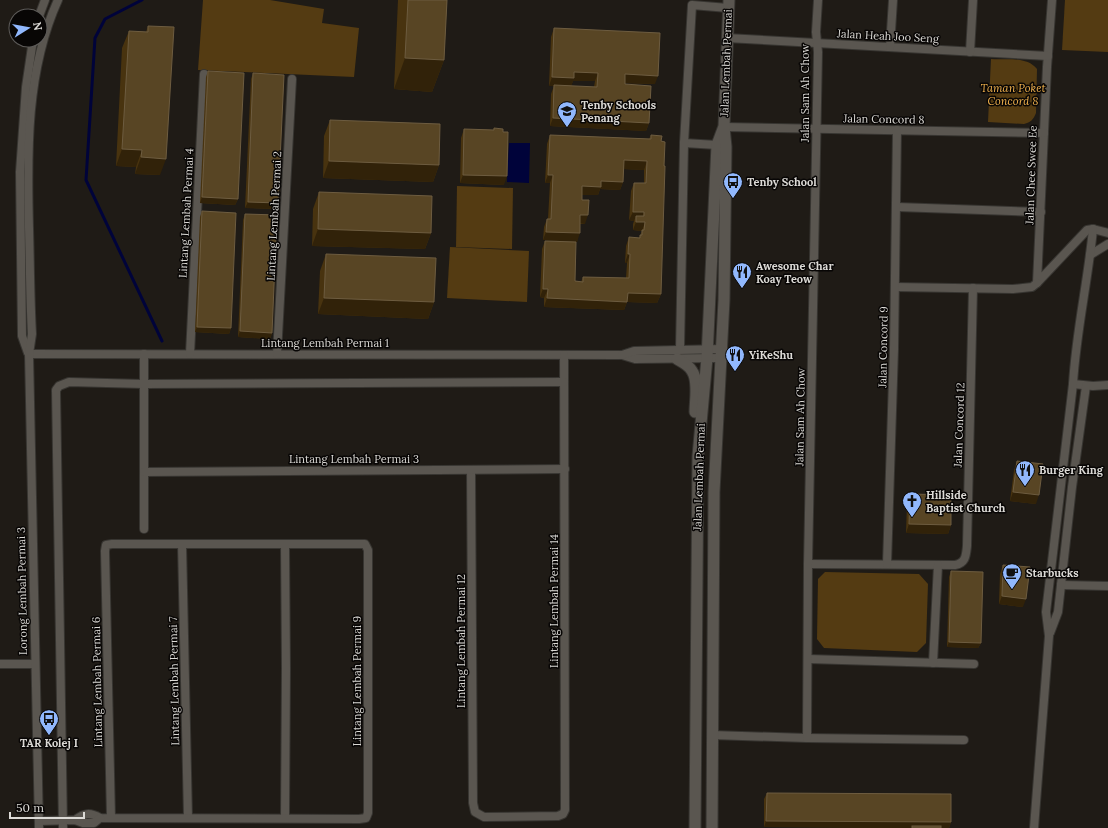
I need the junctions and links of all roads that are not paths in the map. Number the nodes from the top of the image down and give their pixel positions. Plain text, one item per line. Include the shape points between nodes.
1 (58, 0) edge
2 (818, 0) edge
3 (893, 0) edge
4 (973, 0) edge
5 (1052, 0) edge
6 (728, 4) edge
7 (727, 38) junction
8 (817, 43) junction
9 (890, 47) junction
10 (30, 48) edge
11 (970, 52) junction
12 (1048, 56) junction
13 (204, 74) dead end
14 (292, 79) dead end
15 (724, 127) junction
16 (816, 129) junction
17 (897, 130) junction
18 (1044, 133) junction
19 (684, 144) junction
20 (717, 145) junction
21 (897, 207) junction
22 (1041, 212) junction
23 (1092, 229) junction
24 (1108, 233) edge
25 (1108, 244) edge
26 (1090, 255) junction
27 (1037, 283) junction
28 (895, 286) junction
29 (973, 288) junction
30 (722, 353) junction
31 (28, 354) junction
32 (144, 354) junction
33 (190, 354) junction
34 (277, 354) junction
35 (678, 354) junction
36 (707, 354) junction
37 (564, 355) junction
38 (564, 382) junction
39 (144, 384) junction
40 (1073, 384) junction
41 (1108, 385) edge
42 (1086, 386) junction
43 (698, 456) junction
44 (565, 469) junction
45 (471, 470) junction
46 (144, 472) junction
47 (144, 529) dead end
48 (182, 544) junction
49 (285, 545) junction
50 (808, 564) junction
51 (887, 564) junction
52 (938, 565) junction
53 (1061, 585) junction
54 (1108, 586) edge
55 (1049, 636) junction
56 (808, 659) junction
57 (933, 663) junction
58 (0, 664) edge
59 (34, 664) junction
60 (974, 664) dead end
61 (712, 735) junction
62 (808, 738) junction
63 (964, 740) dead end
64 (475, 812) joint
65 (111, 818) junction
66 (188, 818) junction
67 (285, 818) junction
68 (62, 824) edge
69 (39, 825) edge
70 (695, 828) edge
71 (712, 828) edge
72 (1034, 828) edge

1 - 31 street via 41,52 31,102 28,175 32,334
2 - 8 street, Jalan Sam Ah Chow
3 - 9 street
4 - 11 street
5 - 12 street, Jalan Chee Swee Ee
6 - 7 main road, Jalan Lembah Permai
6 - 19 street via 692,6
7 - 8 street, Jalan Heah Joo Seng
7 - 15 main road, Jalan Lembah Permai
8 - 9 street, Jalan Heah Joo Seng
8 - 16 street, Jalan Sam Ah Chow
9 - 11 street, Jalan Heah Joo Seng
10 - 31 street via 20,172 22,336
11 - 12 street, Jalan Heah Joo Seng
12 - 18 street, Jalan Chee Swee Ee
13 - 33 street, Lintang Lembah Permai 4
14 - 34 street, Lintang Lembah Permai 2
15 - 16 street, Jalan Concord 8
15 - 20 main road, Jalan Lembah Permai
15 - 30 main road, Jalan Lembah Permai via 726,147
16 - 17 street, Jalan Concord 8
16 - 50 street, Jalan Sam Ah Chow
17 - 18 street, Jalan Concord 8
17 - 21 street, Jalan Concord 9
18 - 22 street, Jalan Chee Swee Ee
19 - 20 street
19 - 35 street
20 - 36 main road, Jalan Lembah Permai
21 - 22 street
21 - 28 street, Jalan Concord 9
22 - 27 street, Jalan Chee Swee Ee
23 - 24 street
23 - 26 street
23 - 27 street via 1087,230
25 - 26 street
26 - 40 street
27 - 29 street via 1028,288
28 - 29 street
28 - 51 street, Jalan Concord 9
29 - 52 street, Jalan Concord 12 via 966,553 964,562 960,564
30 - 36 street, Lintang Lembah Permai 1
30 - 61 main road, Jalan Lembah Permai via 714,492
31 - 32 street, Lintang Lembah Permai 1
31 - 59 street, Lorong Lembah Permai 3
32 - 33 street, Lintang Lembah Permai 1
32 - 39 street
33 - 34 street, Lintang Lembah Permai 1
34 - 37 street, Lintang Lembah Permai 1
35 - 36 street, Lintang Lembah Permai 1
35 - 37 street, Lintang Lembah Permai 1 via 634,359 622,355
35 - 43 main road via 694,375
36 - 43 main road, Jalan Lembah Permai
37 - 38 street, Lintang Lembah Permai 14
38 - 39 street
38 - 44 street, Lintang Lembah Permai 14
39 - 46 street
39 - 68 street via 69,382 58,386 56,390
40 - 42 street
40 - 55 street via 1046,612
41 - 42 street
42 - 53 street
43 - 70 main road, Jalan Lembah Permai
44 - 45 street, Lintang Lembah Permai 3
44 - 64 street, Lintang Lembah Permai 14 via 566,810 558,816 484,817
45 - 46 street, Lintang Lembah Permai 3
45 - 64 street, Lintang Lembah Permai 12 via 472,787
46 - 47 street
48 - 49 street
48 - 65 street, Lintang Lembah Permai 6 via 112,544 106,545 104,551
48 - 66 street, Lintang Lembah Permai 7
49 - 67 street
49 - 67 street, Lintang Lembah Permai 9 via 365,544 368,550 368,813 366,818 359,819
50 - 51 street
50 - 56 street, Jalan Sam Ah Chow
51 - 52 street
52 - 57 street
53 - 54 street
53 - 55 street via 1058,612
55 - 72 street
56 - 57 street
56 - 62 street, Jalan Sam Ah Chow
57 - 60 street
58 - 59 street
59 - 69 street, Lorong Lembah Permai 3
61 - 62 street
61 - 71 main road, Jalan Lembah Permai
62 - 63 street
65 - 66 street
65 - 68 street via 100,818 94,823 75,820
66 - 67 street
68 - 69 street

